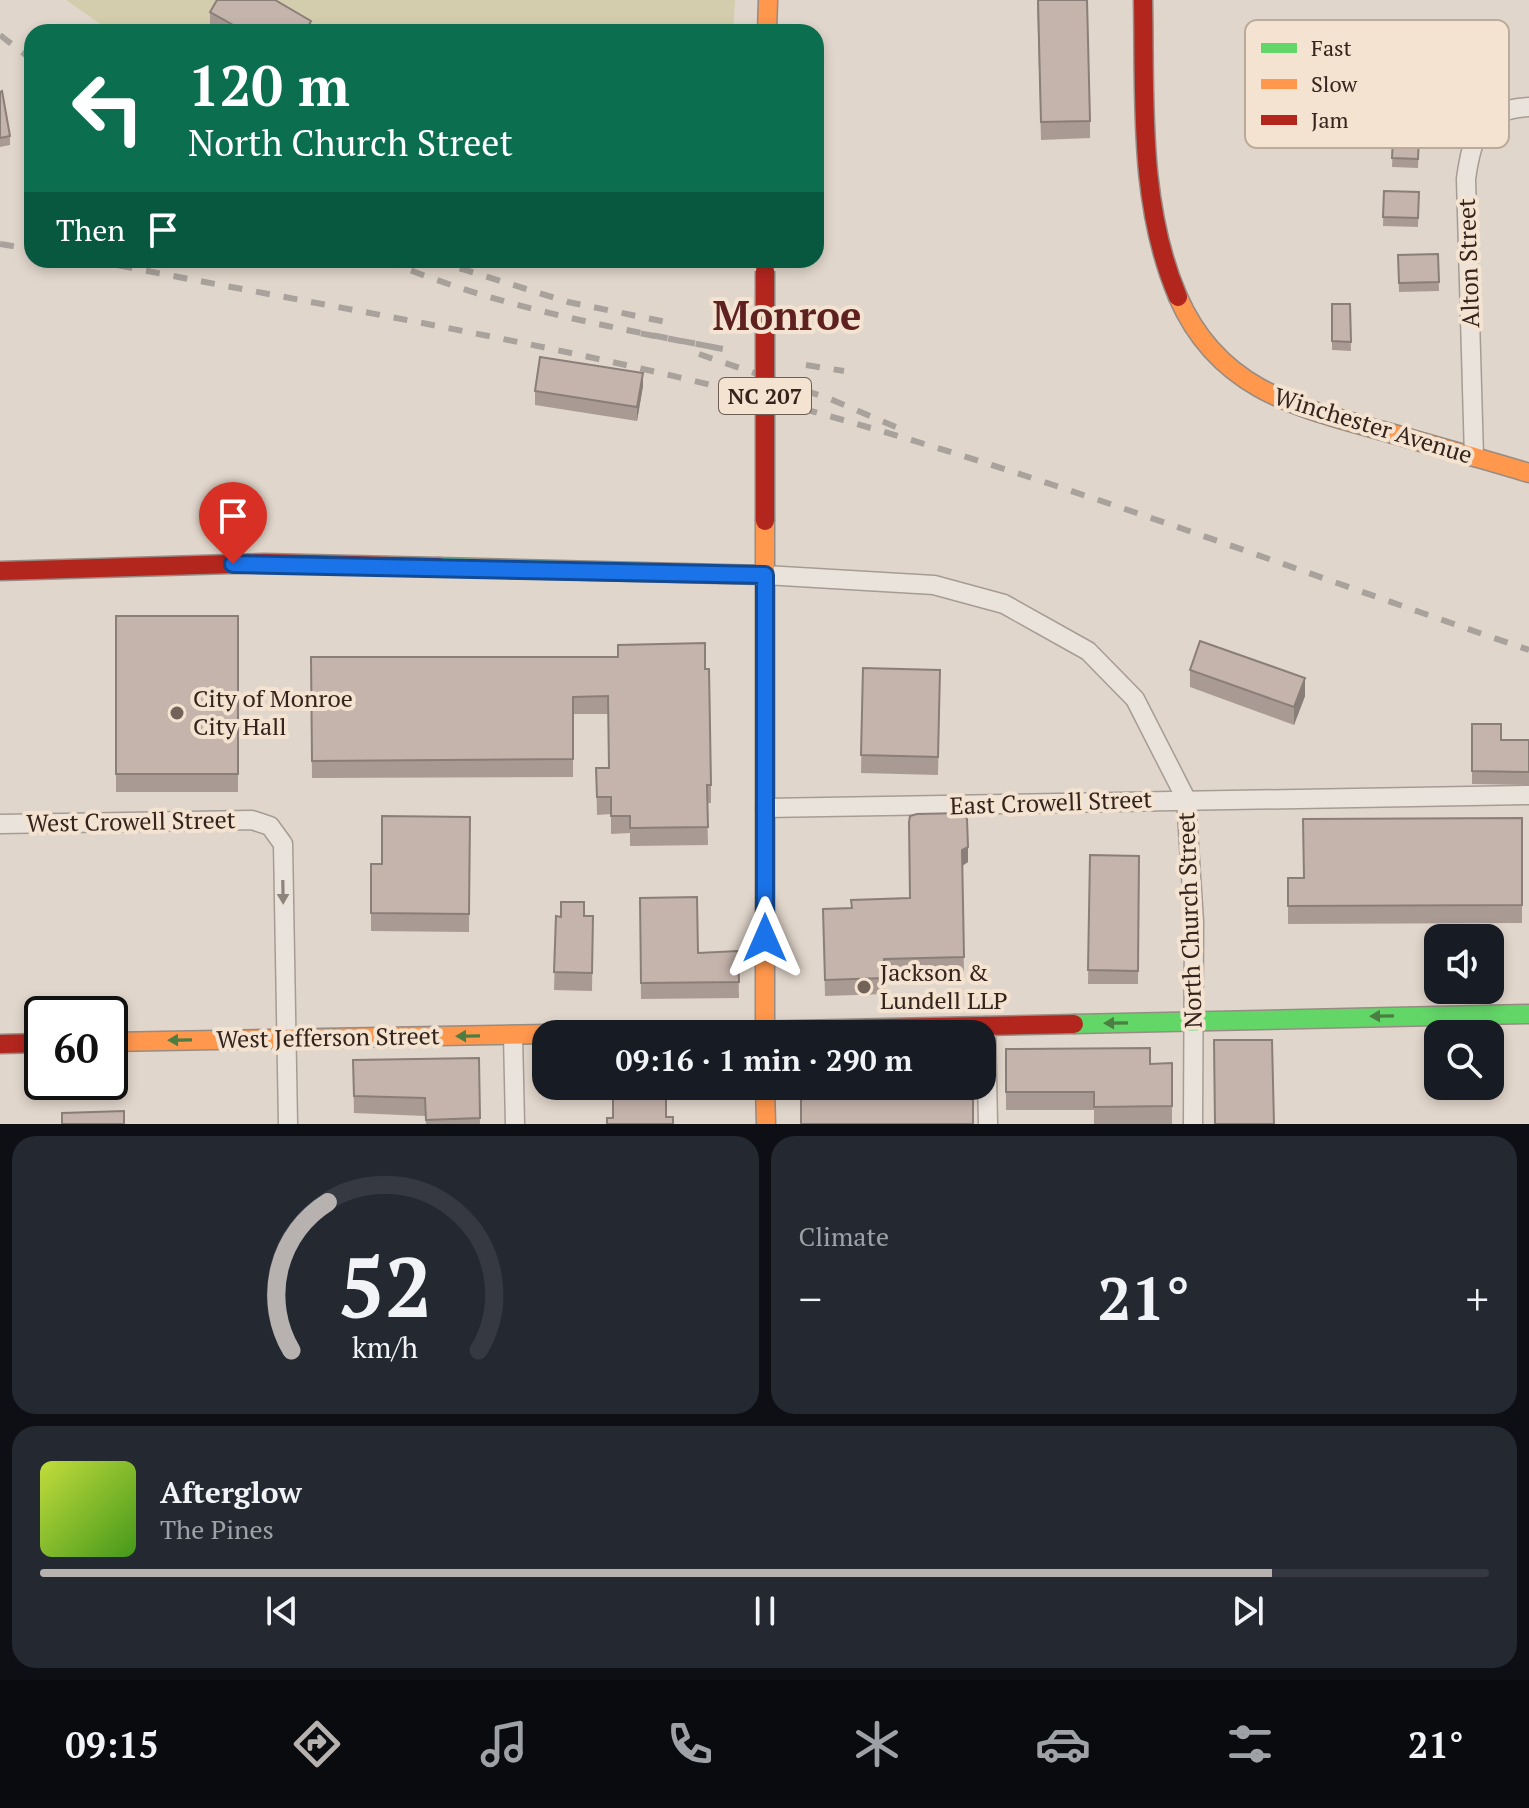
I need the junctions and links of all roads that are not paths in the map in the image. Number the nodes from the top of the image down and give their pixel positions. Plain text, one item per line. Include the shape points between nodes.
1 (768, 0) edge
2 (1143, 0) edge
3 (767, 24) edge
4 (1529, 107) edge
5 (1509, 108) edge
6 (1472, 148) edge
7 (765, 268) edge
8 (1474, 457) junction
9 (1529, 473) edge
10 (0, 571) edge
11 (765, 575) junction
12 (1529, 795) edge
13 (1186, 799) junction
14 (765, 808) junction
15 (0, 824) edge
16 (1529, 1014) edge
17 (765, 1020) edge
18 (1194, 1021) junction
19 (996, 1026) edge
20 (532, 1034) edge
21 (513, 1035) junction
22 (286, 1038) junction
23 (128, 1042) edge
24 (24, 1043) edge
25 (0, 1044) edge
26 (765, 1100) edge
27 (988, 1100) edge
28 (288, 1124) edge
29 (515, 1124) edge
30 (766, 1124) edge
31 (988, 1124) edge
32 (1193, 1124) edge

1 - 3 main road
2 - 8 main road, Winchester Avenue via 1152,210 1160,257 1175,295 1204,342 1233,373 1264,393 1308,411
4 - 5 street, Alton Street
6 - 8 street, Alton Street via 1466,179
7 - 11 main road, NC 207, bridge
8 - 9 main road, Winchester Avenue
10 - 11 main road, North Church Street via 264,563
11 - 13 street, North Church Street via 934,585 1004,604 1047,625 1088,651 1135,699
11 - 14 main road, NC 207
12 - 13 street, East Crowell Street
13 - 14 street, East Crowell Street
13 - 18 street, North Church Street via 1192,846
14 - 17 main road, NC 207
15 -> 22 street, West Crowell Street via 252,820 276,832 283,844
16 -> 18 main road
18 -> 19 main road
18 - 32 street, North Church Street
20 - 21 main road, West Jefferson Street
21 -> 22 main road, West Jefferson Street
21 - 29 street
22 -> 23 main road, West Jefferson Street
22 - 28 street
24 - 25 main road
26 - 30 main road
27 - 31 street

